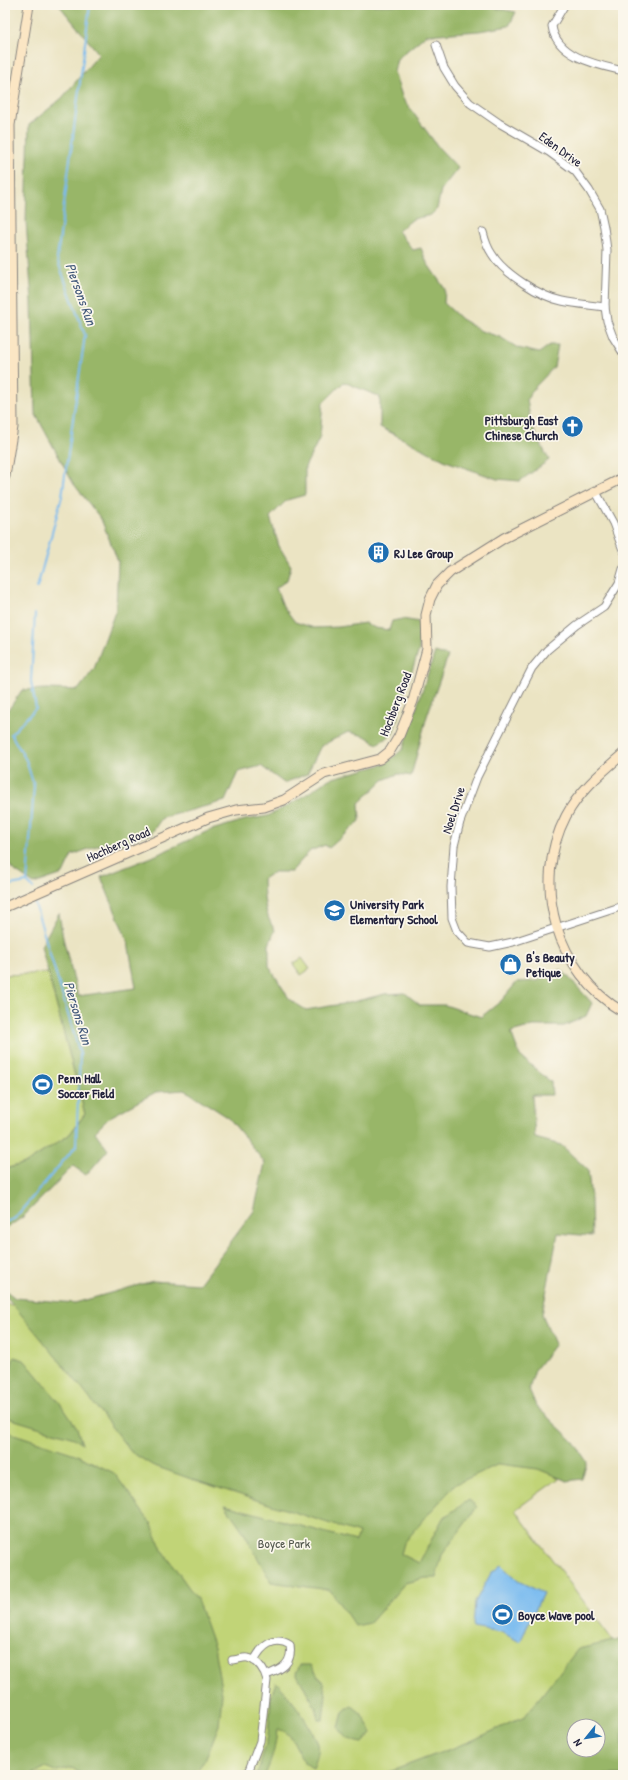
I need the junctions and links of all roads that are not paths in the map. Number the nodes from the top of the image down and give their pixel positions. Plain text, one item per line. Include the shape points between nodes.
1 (29, 5) edge
2 (564, 6) dead end
3 (436, 45) dead end
4 (623, 71) edge
5 (483, 232) dead end
6 (605, 307) junction
7 (623, 353) edge
8 (5, 476) edge
9 (623, 478) edge
10 (596, 492) junction
11 (623, 550) edge
12 (623, 569) edge
13 (623, 754) edge
14 (623, 906) edge
15 (5, 907) edge
16 (556, 927) junction
17 (623, 1012) edge
18 (232, 1660) dead end
19 (254, 1661) junction
20 (266, 1675) junction
21 (247, 1775) edge

1 - 8 street via 10,125 13,427
2 - 4 street via 552,26 553,32 564,47 586,60
3 - 6 street, Eden Drive via 444,68 470,103 576,171 589,190 600,209 604,227 607,250
5 - 6 street via 492,256 517,280 561,301
6 - 7 street, Eden Drive via 613,337
9 - 10 street, Hochberg Road
10 - 11 street via 614,523
10 - 15 street, Hochberg Road via 504,538 450,572 437,584 426,615 427,650 413,701 399,736 390,751 380,759 324,774 284,800 264,807 236,810 208,818
12 - 16 street, Noel Drive via 619,583 604,607 547,650 532,668 477,776 454,846 452,918 457,931 468,943 490,947
13 - 16 street via 578,798 560,831 552,857 549,883
14 - 16 street, Noel Drive
16 - 17 street via 568,957 584,980 604,999
18 - 19 street via 248,1658
19 - 20 street
19 - 20 street via 264,1647 275,1640 290,1645 290,1659 273,1673
20 - 21 street via 260,1741

